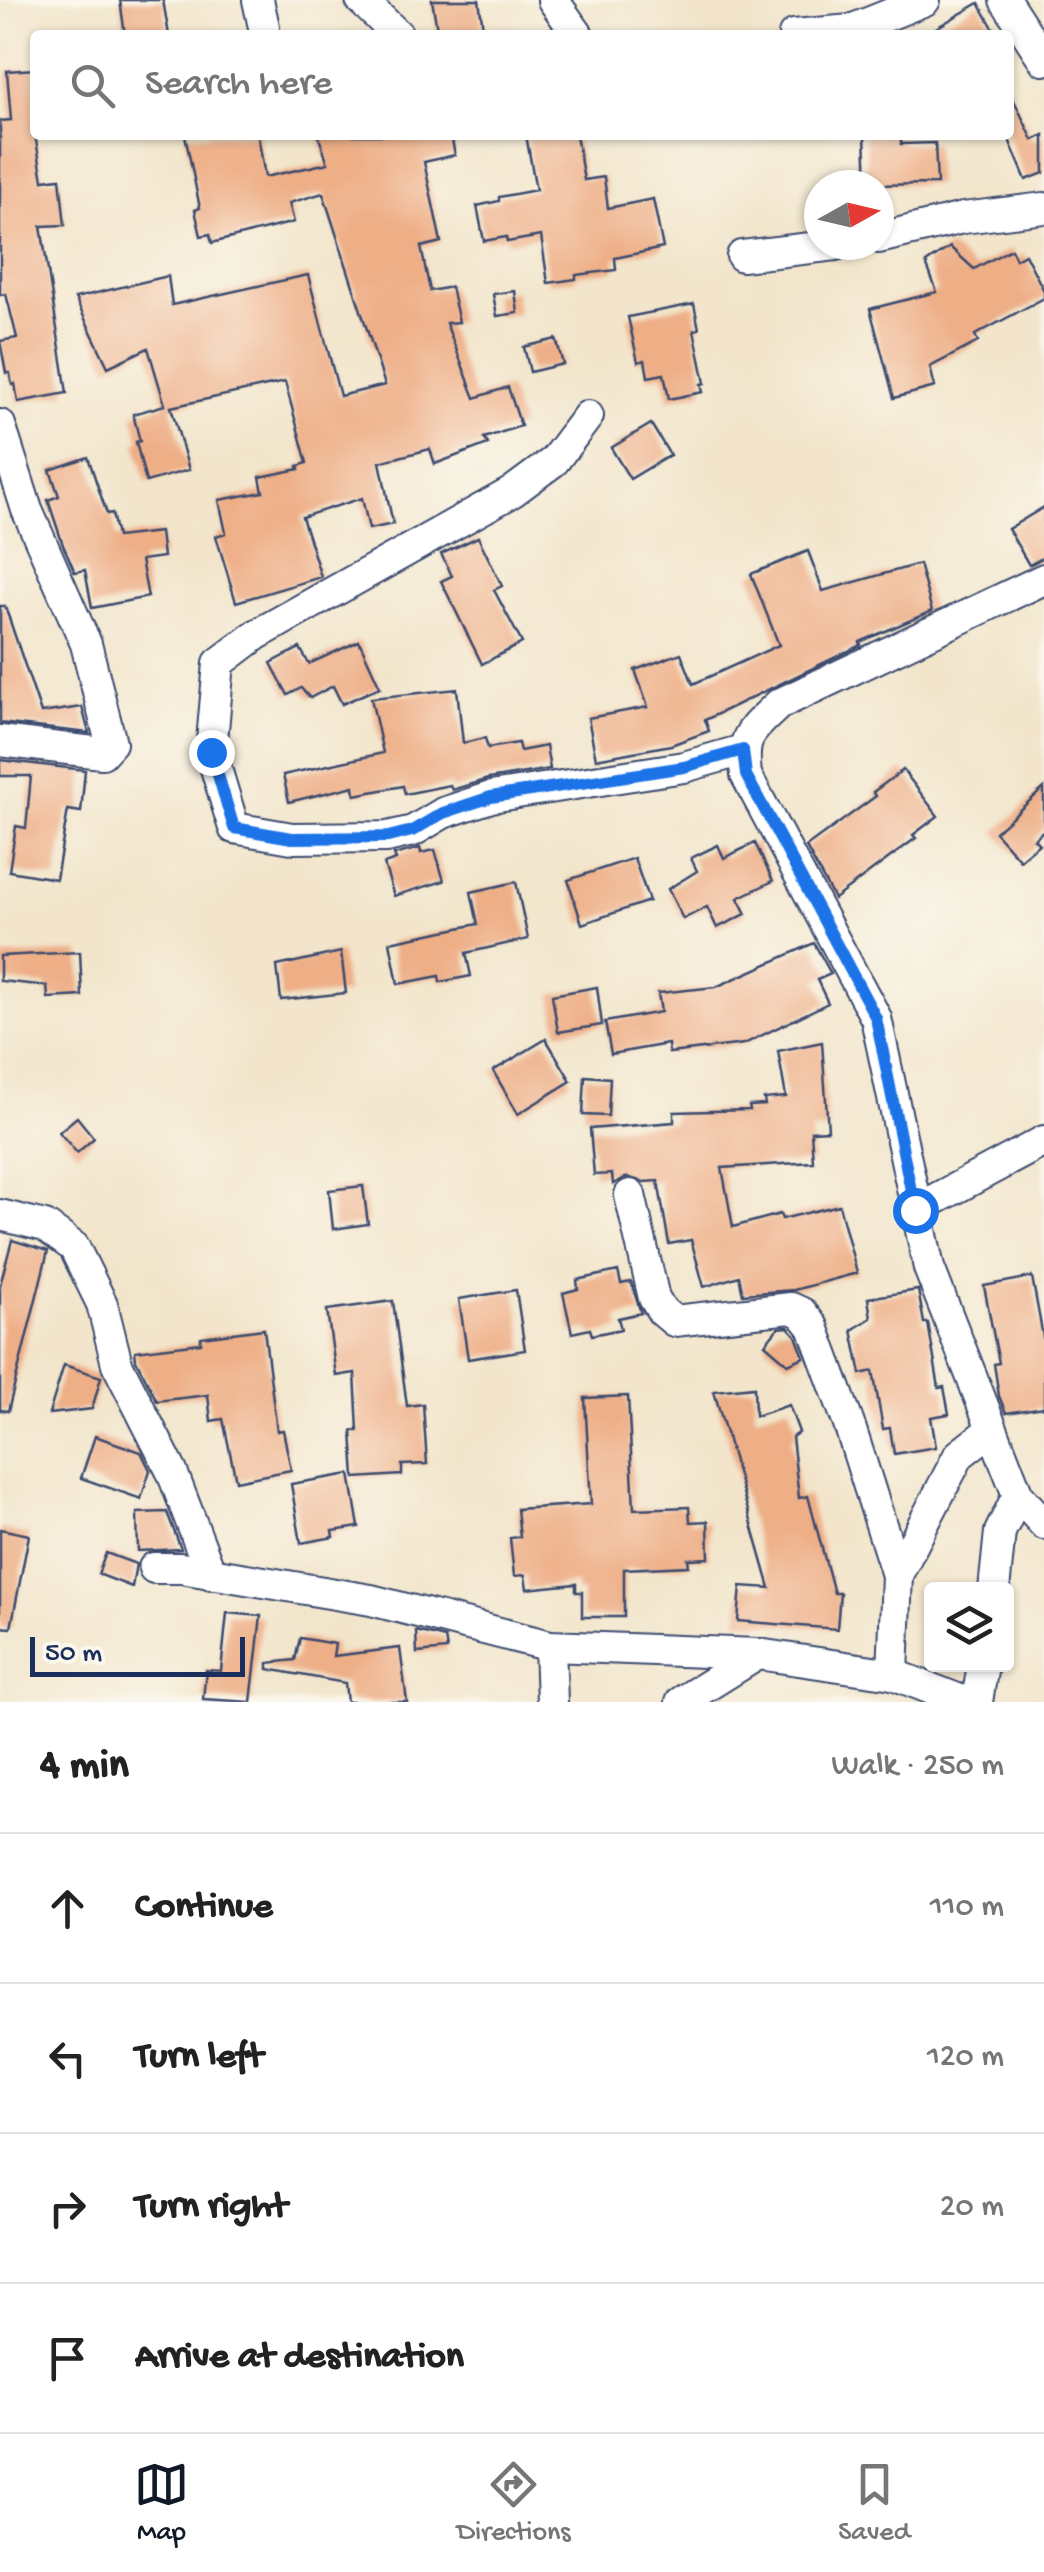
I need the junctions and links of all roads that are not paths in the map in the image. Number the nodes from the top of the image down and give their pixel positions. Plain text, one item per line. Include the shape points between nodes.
1 (362, 0) edge
2 (553, 0) edge
3 (925, 0) edge
4 (1005, 0) edge
5 (393, 30) edge
6 (574, 30) edge
7 (851, 30) edge
8 (1040, 48) edge
9 (1044, 208) edge
10 (894, 234) edge
11 (804, 249) edge
12 (742, 256) dead end
13 (588, 416) dead end
14 (0, 425) edge
15 (1044, 579) edge
16 (0, 742) edge
17 (743, 750) junction
18 (1044, 1141) edge
19 (630, 1195) dead end
20 (915, 1210) junction
21 (0, 1215) edge
22 (992, 1429) junction
23 (1018, 1495) junction
24 (1044, 1524) edge
25 (154, 1568) dead end
26 (211, 1574) junction
27 (898, 1576) junction
28 (995, 1582) edge
29 (550, 1646) junction
30 (758, 1654) junction
31 (981, 1672) edge
32 (894, 1674) junction
33 (552, 1702) edge
34 (681, 1702) edge
35 (966, 1702) edge
36 (977, 1702) edge

1 - 5 street
2 - 6 street
3 - 7 street
4 - 8 street
9 - 10 street
11 - 12 street
13 - 17 street via 554,461 512,492 256,635 219,663 211,752 234,828 292,838 388,837 491,797 648,774
14 - 16 street via 27,510 86,644 111,742 102,753
15 - 17 street via 779,704 750,732
17 - 20 street via 746,775 876,1018
18 - 20 street
19 - 27 street via 654,1298 674,1322 791,1308 813,1327
20 - 22 street via 929,1268
21 - 26 street via 45,1226 74,1246
22 - 23 street
22 - 27 street via 959,1455
23 - 24 street
23 - 28 street via 1000,1532
25 - 26 street
26 - 29 street via 370,1600
27 - 32 street
29 - 30 street
29 - 33 street
30 - 32 street
30 - 34 street
31 - 36 street
32 - 35 street

